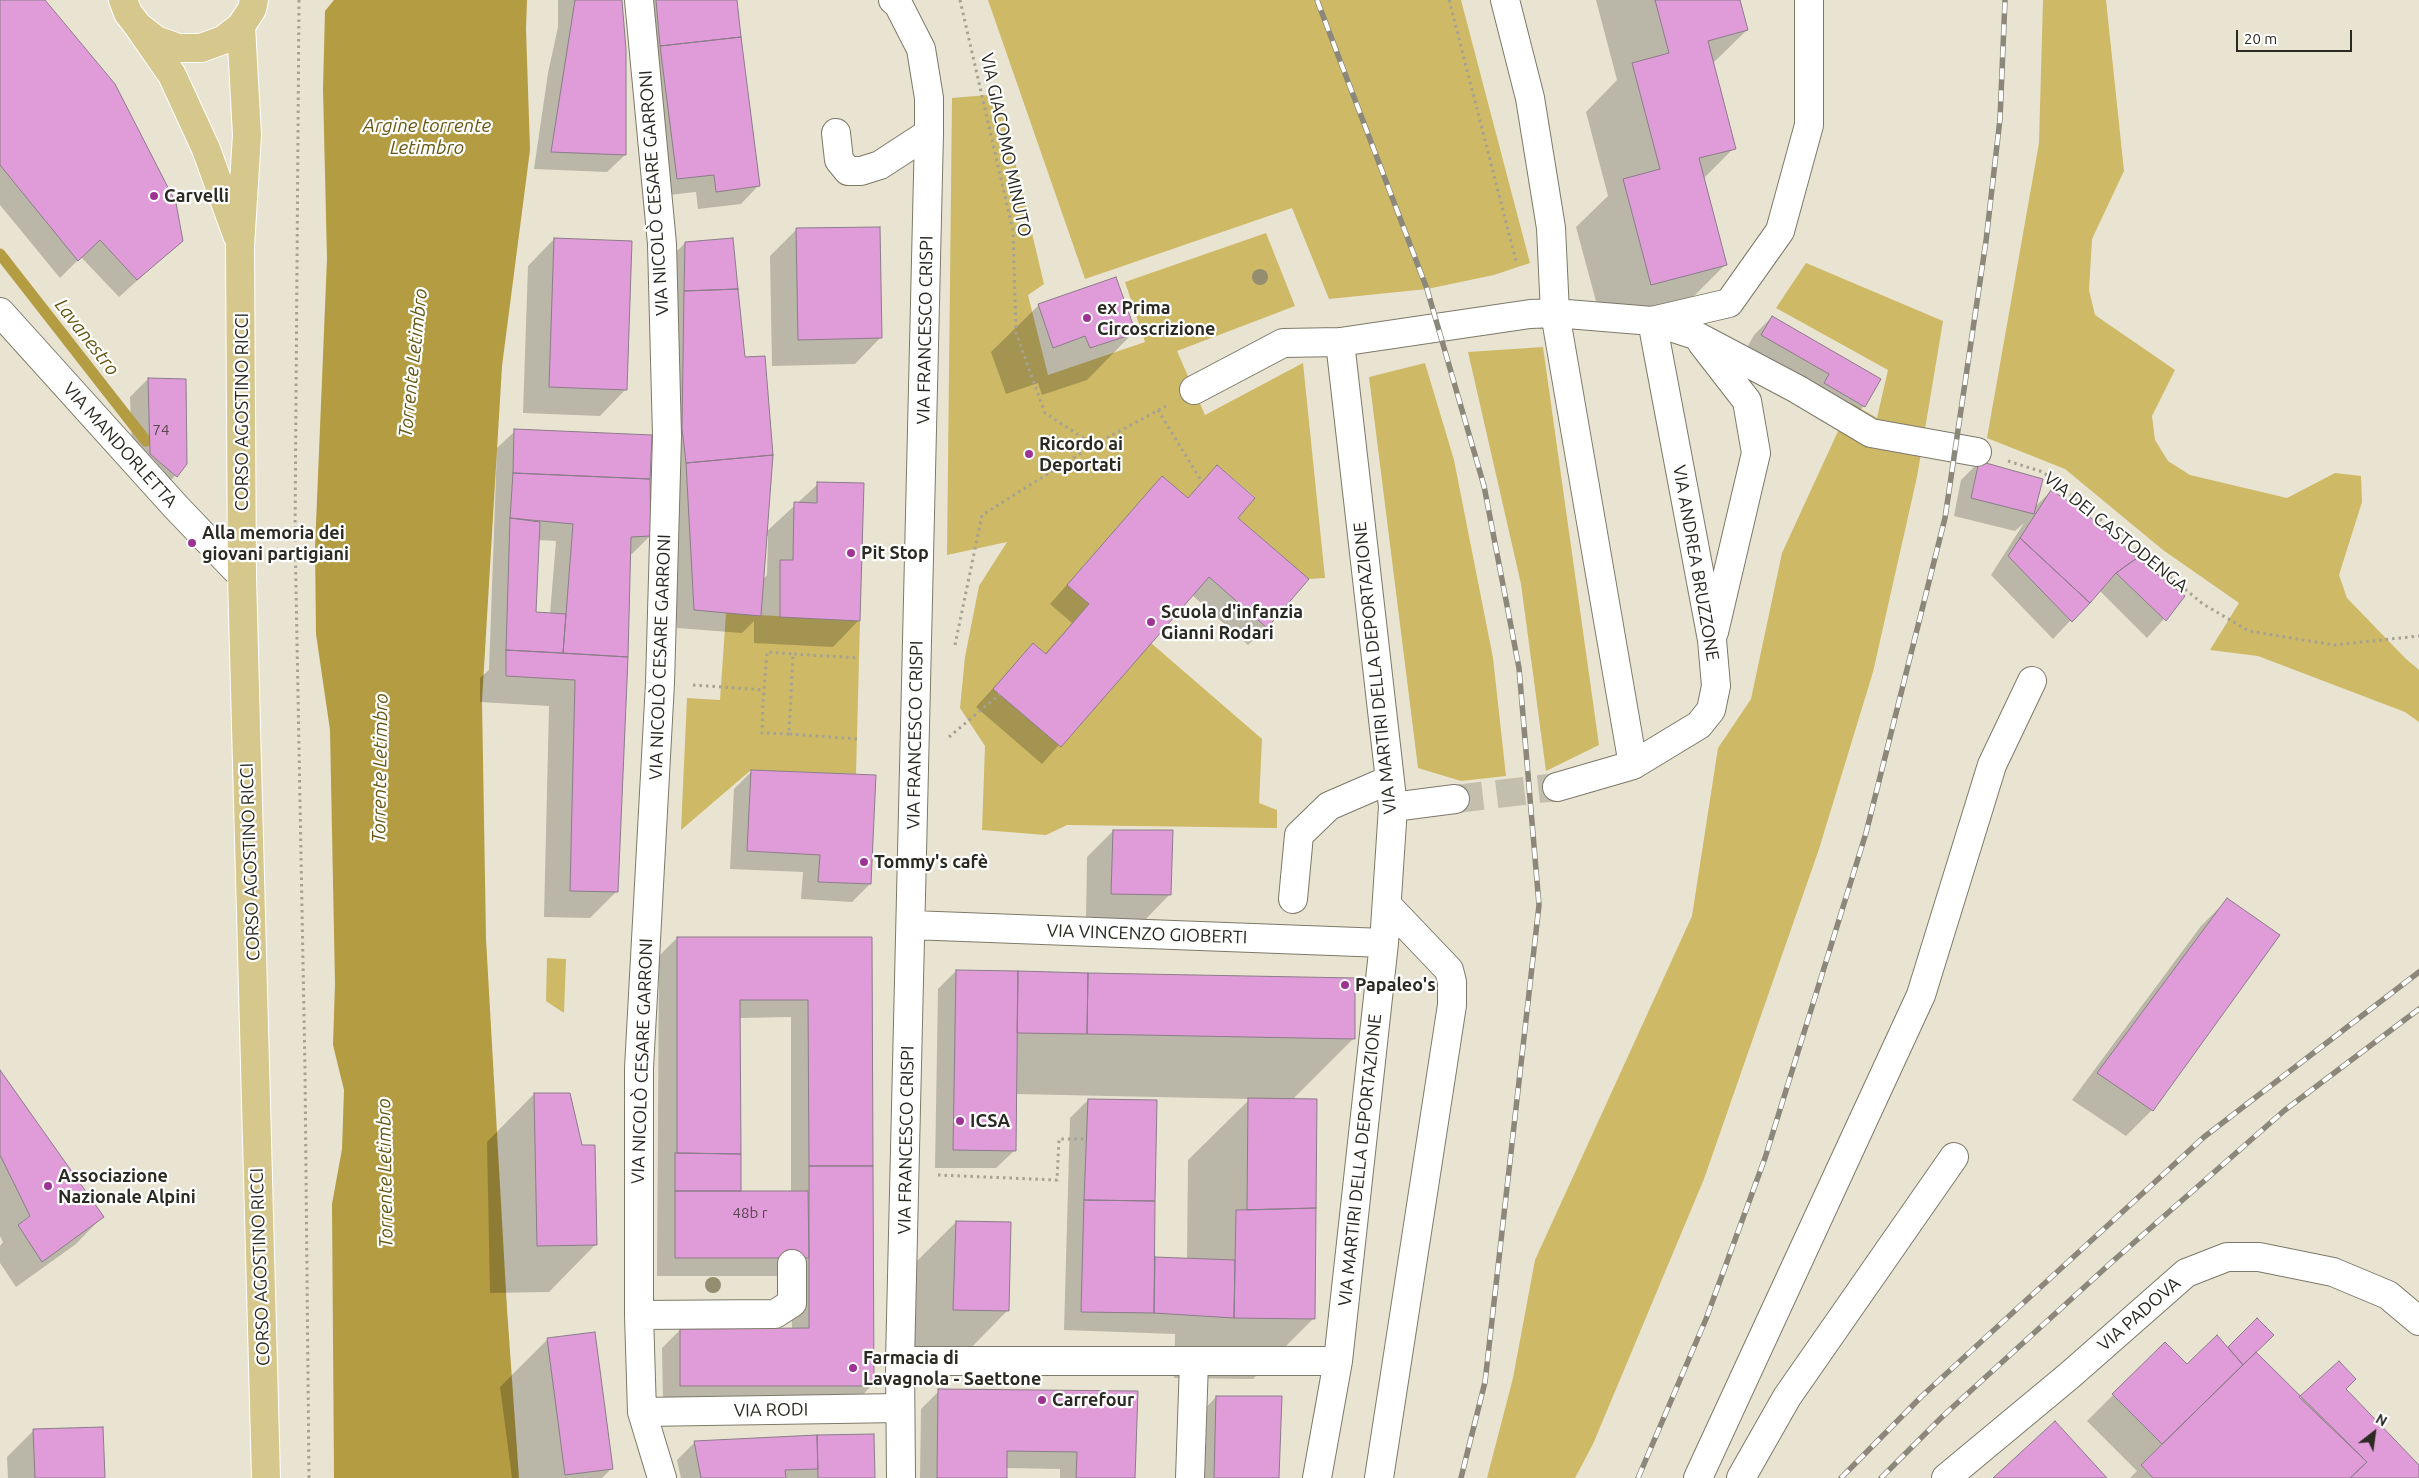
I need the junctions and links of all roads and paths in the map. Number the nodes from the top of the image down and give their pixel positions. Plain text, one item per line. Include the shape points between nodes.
1 (123, 0) edge
2 (254, 0) edge
3 (299, 0) edge
4 (639, 0) edge
5 (960, 0) edge
6 (1449, 0) edge
7 (1505, 0) edge
8 (1809, 0) edge
9 (896, 1) edge
10 (138, 26) junction
11 (240, 26) junction
12 (836, 133) dead end
13 (919, 140) junction
14 (240, 246) junction
15 (0, 312) edge
16 (1542, 314) junction
17 (1652, 321) junction
18 (1695, 335) junction
19 (1340, 342) junction
20 (1194, 390) joint
21 (1158, 410) junction
22 (1094, 445) junction
23 (1977, 452) joint
24 (1202, 482) dead end
25 (242, 576) junction
26 (2419, 636) edge
27 (1712, 640) junction
28 (956, 645) dead end
29 (793, 654) junction
30 (859, 658) dead end
31 (2032, 681) dead end
32 (660, 683) junction
33 (764, 690) junction
34 (1000, 694) dead end
35 (969, 721) dead end
36 (789, 734) junction
37 (857, 739) dead end
38 (1633, 765) junction
39 (1388, 780) junction
40 (1557, 787) tunnel mouth
41 (1455, 799) tunnel mouth
42 (1393, 807) junction
43 (1292, 900) dead end
44 (1387, 905) junction
45 (911, 925) junction
46 (1384, 942) junction
47 (1084, 1139) dead end
48 (1954, 1157) dead end
49 (905, 1174) junction
50 (792, 1264) dead end
51 (638, 1314) junction
52 (2419, 1320) edge
53 (900, 1361) junction
54 (1338, 1361) junction
55 (1194, 1362) junction
56 (900, 1408) junction
57 (642, 1412) junction
58 (266, 1478) edge
59 (309, 1478) edge
60 (662, 1478) edge
61 (901, 1478) edge
62 (1190, 1478) edge
63 (1317, 1478) edge
64 (1379, 1478) edge
65 (1698, 1478) edge
66 (1741, 1478) edge
67 (1946, 1478) edge

1 - 10 main road, CORSO AGOSTINO RICCI
2 - 11 main road via 252,9
3 - 59 path via 295,500
4 - 32 street, VIA NICOLÒ CESARE GARRONI via 662,244 667,436
5 - 22 path, VIA GIACOMO MINUTO via 1014,231 1016,333 1046,413
6 - 16 path
7 - 16 street via 1530,98 1551,228
8 - 17 street via 1809,125 1780,231 1729,303
9 - 13 street, VIA FRANCESCO CRISPI via 921,49 929,98
10 - 11 main road via 156,40 178,48 201,48 223,40
10 - 14 main road, CORSO AGOSTINO RICCI via 172,75 206,149
11 - 14 main road, CORSO AGOSTINO RICCI via 247,135
12 - 13 street via 839,160 848,171 880,165
13 - 45 street, VIA FRANCESCO CRISPI
14 - 25 main road, CORSO AGOSTINO RICCI
15 - 25 street, VIA MANDORLETTA
16 - 17 street
16 - 19 street
16 - 38 street
17 - 18 street
17 - 27 street, VIA ANDREA BRUZZONE
18 - 23 street via 1871,433
18 - 27 street via 1747,401 1756,453
19 - 20 street via 1283,343
19 - 39 street, VIA MARTIRI DELLA DEPORTAZIONE
20 - 21 path
21 - 22 path
21 - 24 path
22 - 28 path via 982,515
23 - 26 path, VIA DEI CASTODENGA via 2043,472 2203,604 2249,631 2334,645
25 - 58 main road, CORSO AGOSTINO RICCI
27 - 38 street, VIA ANDREA BRUZZONE via 1716,686 1711,710 1699,725
29 - 30 path
29 - 33 path via 766,652
29 - 36 path
31 - 65 street via 1992,764 1921,996
32 - 33 path
32 - 51 street, VIA NICOLÒ CESARE GARRONI via 639,1068
33 - 36 path via 762,733
34 - 35 path
36 - 37 path
38 - 40 street, VIA ANDREA BRUZZONE
39 - 42 street, VIA MARTIRI DELLA DEPORTAZIONE
39 - 43 street via 1329,806 1298,835
41 - 42 street
42 - 44 street, VIA MARTIRI DELLA DEPORTAZIONE
44 - 46 street, VIA MARTIRI DELLA DEPORTAZIONE
44 - 64 street via 1449,970 1452,1005
45 - 46 street, VIA VINCENZO GIOBERTI
45 - 49 street, VIA FRANCESCO CRISPI
46 - 54 street, VIA MARTIRI DELLA DEPORTAZIONE
47 - 49 path via 1059,1139 1057,1180
48 - 66 street via 1787,1397
49 - 53 street, VIA FRANCESCO CRISPI
50 - 51 street via 792,1303 775,1314
51 - 57 street, VIA NICOLÒ CESARE GARRONI
52 - 67 street, VIA PADOVA via 2388,1295 2333,1272 2259,1257 2227,1258 2186,1273
53 - 55 street
53 - 56 street, VIA FRANCESCO CRISPI
54 - 55 street
54 - 63 street, VIA MARTIRI DELLA DEPORTAZIONE
55 - 62 street
56 - 57 street, VIA RODI
56 - 61 street, VIA FRANCESCO CRISPI
57 - 60 street, VIA NICOLÒ CESARE GARRONI

